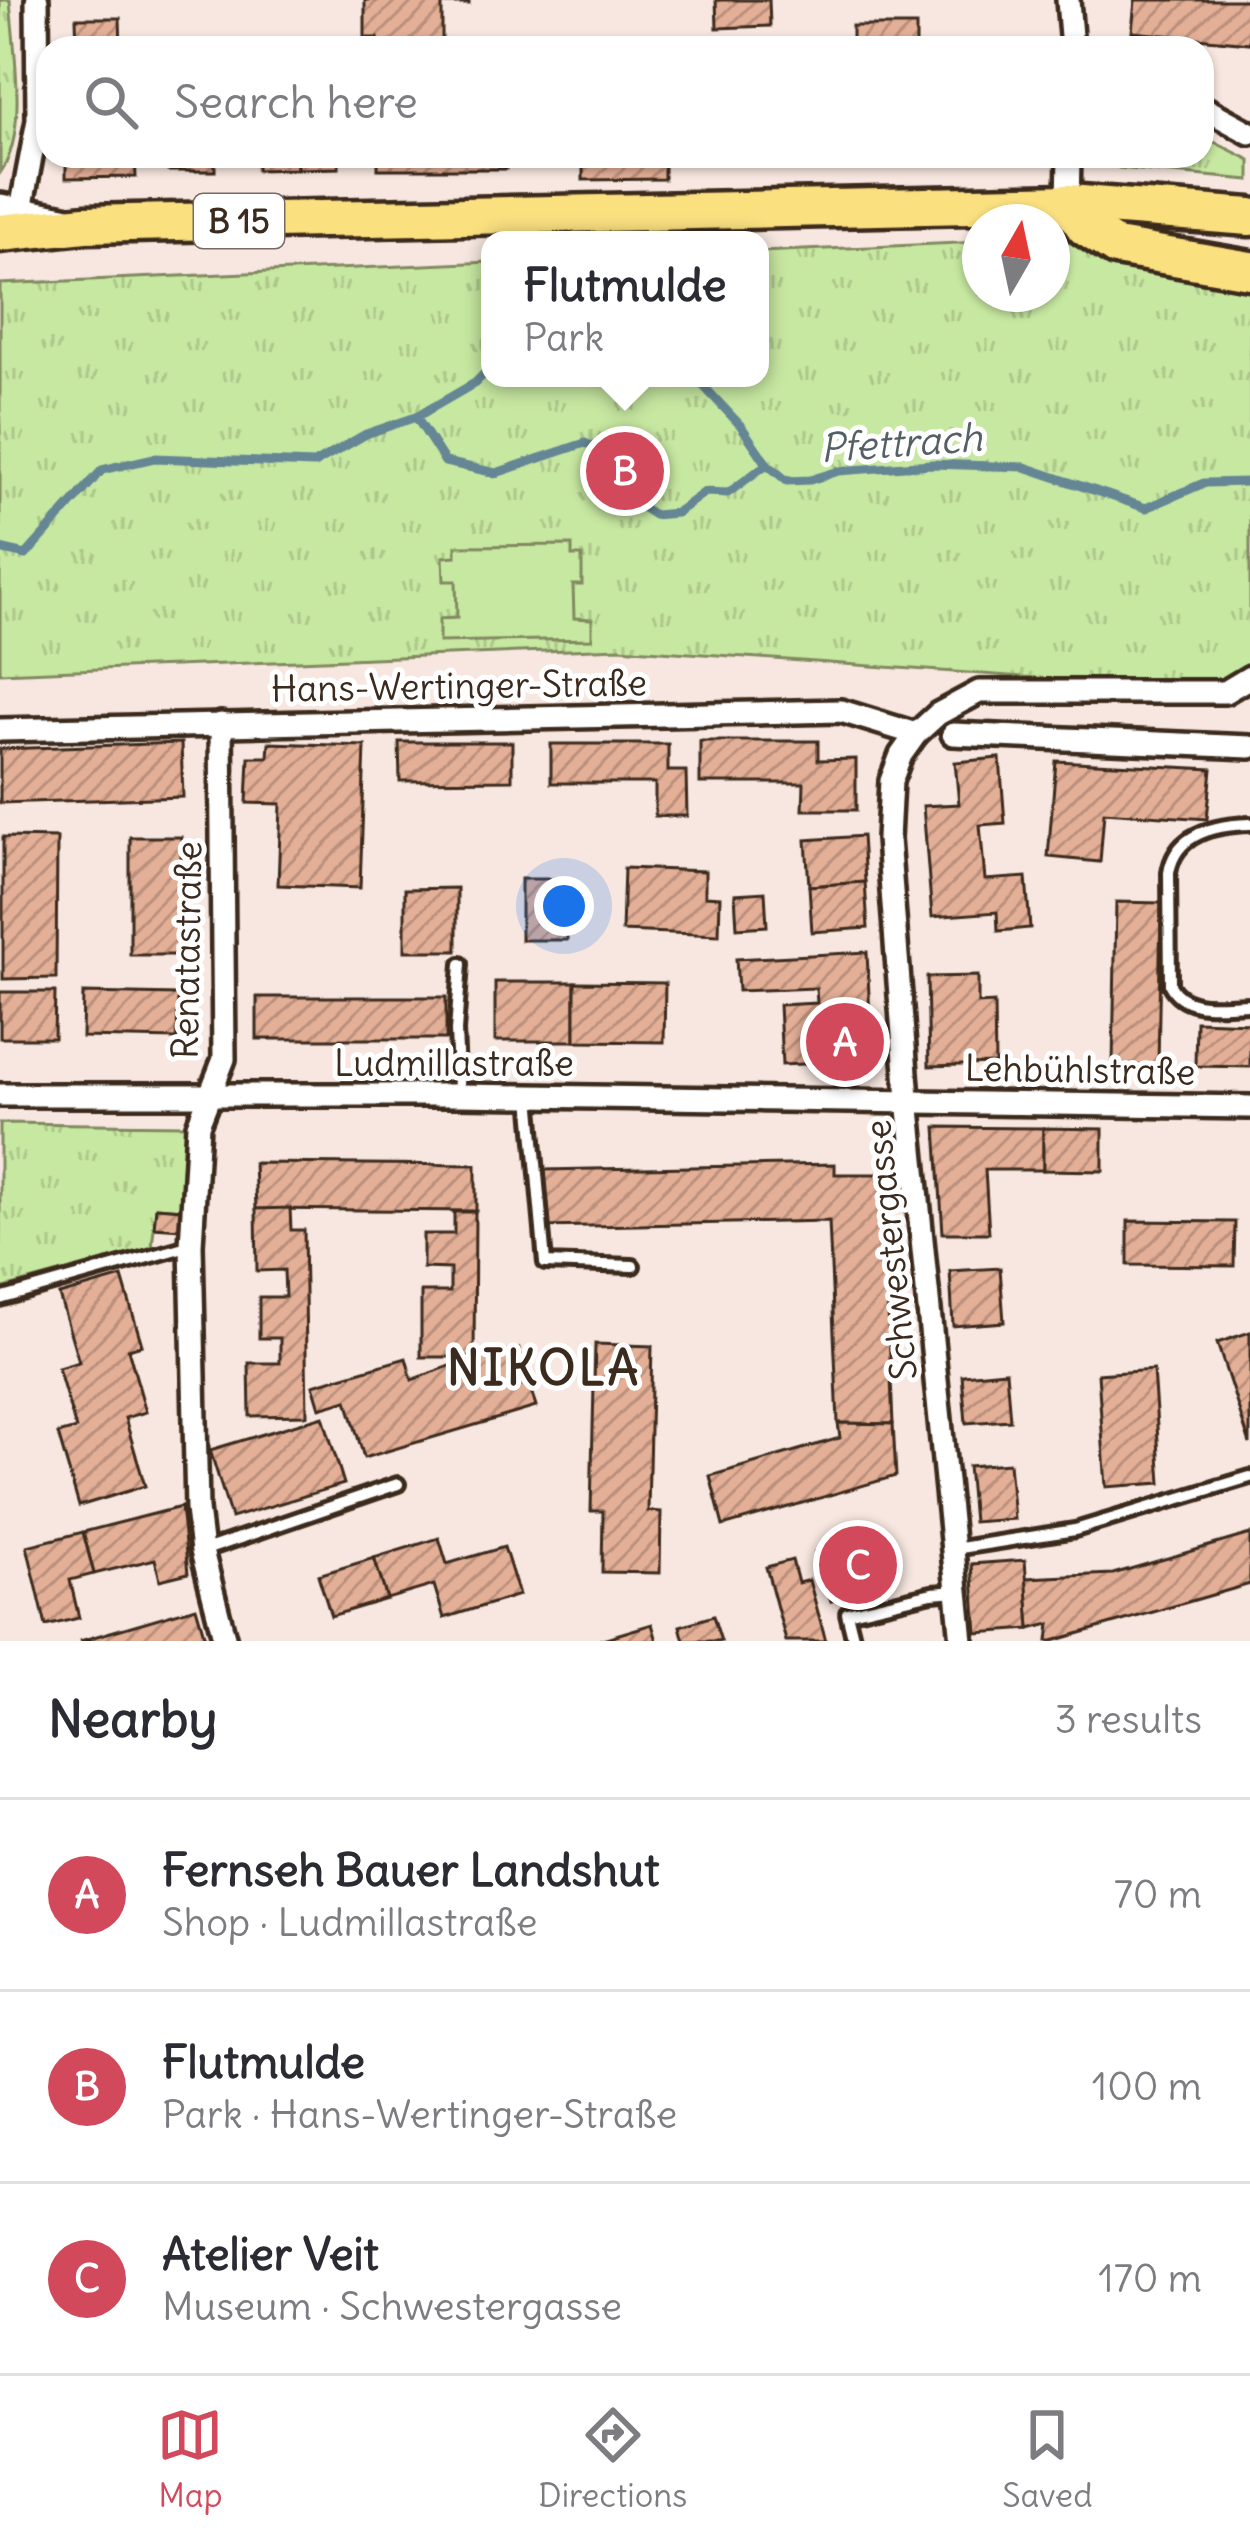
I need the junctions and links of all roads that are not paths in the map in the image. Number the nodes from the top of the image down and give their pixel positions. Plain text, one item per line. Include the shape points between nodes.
1 (37, 0) edge
2 (1068, 0) edge
3 (37, 36) edge
4 (1076, 36) edge
5 (1214, 114) edge
6 (36, 125) edge
7 (1250, 133) edge
8 (1069, 168) edge
9 (1068, 203) junction
10 (7, 217) edge
11 (1247, 217) edge
12 (1250, 270) edge
13 (1250, 676) edge
14 (221, 724) junction
15 (0, 730) edge
16 (916, 734) junction
17 (953, 734) dead end
18 (1250, 747) edge
19 (1250, 824) edge
20 (460, 964) dead end
21 (1250, 1004) edge
22 (0, 1095) edge
23 (459, 1095) junction
24 (212, 1096) junction
25 (530, 1096) junction
26 (908, 1100) junction
27 (1250, 1107) edge
28 (191, 1245) junction
29 (633, 1266) dead end
30 (0, 1299) edge
31 (1250, 1477) edge
32 (398, 1484) dead end
33 (954, 1549) junction
34 (202, 1552) junction
35 (958, 1591) junction
36 (226, 1641) edge
37 (854, 1641) edge
38 (962, 1641) edge

1 - 3 street
2 - 4 street
5 - 7 street
6 - 10 street
8 - 9 street
9 - 10 main road, B 15 via 85,224
9 - 11 main road, B 15
9 - 12 main road via 1085,227 1116,247
13 - 16 street via 1225,692 979,692
14 - 15 street, Hans-Wertinger-Straße
14 - 16 street, Hans-Wertinger-Straße via 841,712
14 - 24 street, Renatastraße via 224,1059
16 - 26 street, Schwestergasse via 892,781 888,839
17 - 18 street
19 - 21 lane via 1200,832 1180,846 1169,873 1170,985 1177,998
20 - 23 lane
22 - 24 street, Ludmillastraße
23 - 24 street, Ludmillastraße
23 - 25 street, Ludmillastraße
24 - 28 street, Renatastraße via 198,1125
25 - 26 street, Ludmillastraße
25 - 29 lane via 544,1263
26 - 27 street, Lehbühlstraße
26 - 33 street, Schwestergasse
28 - 30 lane
28 - 34 street, Renatastraße
31 - 33 lane via 1075,1530
32 - 34 lane
33 - 35 street, Schwestergasse
34 - 36 street, Renatastraße
35 - 37 lane via 847,1613
35 - 38 street, Schwestergasse

